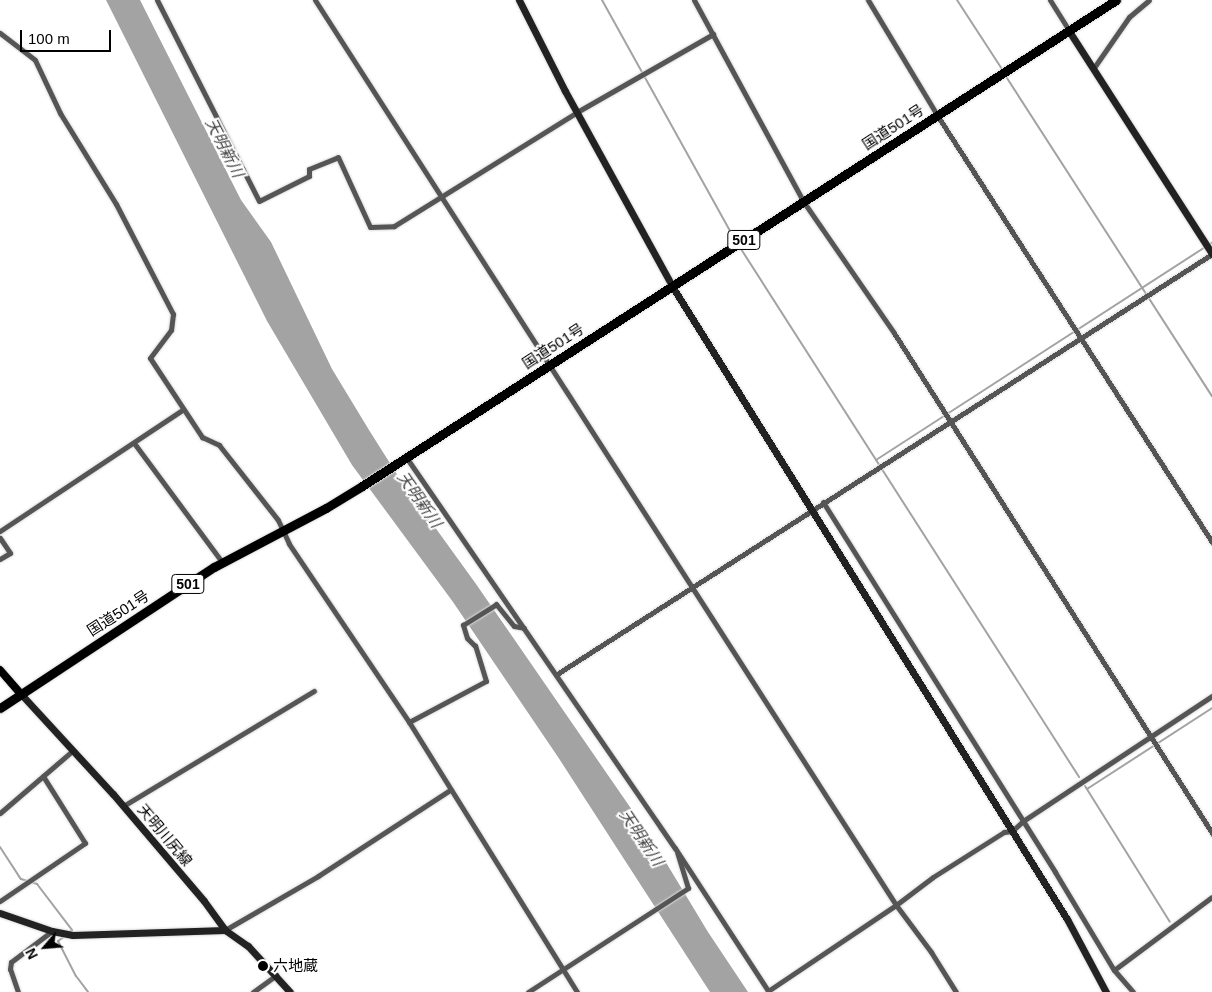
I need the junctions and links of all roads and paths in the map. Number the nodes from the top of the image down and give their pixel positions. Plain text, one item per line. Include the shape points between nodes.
1 (157, 0) edge
2 (315, 0) edge
3 (519, 0) edge
4 (694, 0) edge
5 (868, 0) edge
6 (1050, 0) edge
7 (1116, 0) edge
8 (1149, 0) edge
9 (1069, 31) junction
10 (0, 33) edge
11 (713, 34) junction
12 (1093, 69) junction
13 (577, 112) junction
14 (937, 115) junction
15 (442, 198) junction
16 (803, 201) junction
17 (1212, 254) edge
18 (672, 286) junction
19 (1081, 337) junction
20 (550, 364) junction
21 (182, 410) junction
22 (948, 421) junction
23 (134, 443) junction
24 (404, 458) junction
25 (823, 502) junction
26 (812, 511) junction
27 (0, 531) edge
28 (283, 531) junction
29 (0, 538) edge
30 (1212, 542) edge
31 (0, 559) edge
32 (222, 562) junction
33 (693, 587) junction
34 (524, 628) junction
35 (0, 670) edge
36 (557, 674) junction
37 (314, 691) dead end
38 (20, 693) junction
39 (1212, 696) edge
40 (0, 708) edge
41 (409, 722) junction
42 (1150, 736) junction
43 (72, 751) junction
44 (43, 776) junction
45 (450, 790) junction
46 (123, 806) junction
47 (0, 813) edge
48 (1023, 821) junction
49 (1012, 831) junction
50 (1212, 833) edge
51 (675, 848) junction
52 (1212, 897) edge
53 (0, 901) edge
54 (896, 905) junction
55 (0, 913) edge
56 (225, 930) junction
57 (52, 931) junction
58 (563, 968) junction
59 (1114, 970) junction
60 (276, 975) junction
61 (768, 991) edge
62 (18, 992) edge
63 (253, 992) edge
64 (290, 992) edge
65 (528, 992) edge
66 (576, 992) edge
67 (956, 992) edge
68 (1106, 992) edge
69 (1133, 992) edge

1 - 15 street via 259,201 309,176 309,169 338,157 370,227 394,226
2 - 15 street
3 - 13 street
4 - 11 street
5 - 14 street
6 - 9 street
7 - 9 highway, 国道501号 / 501
8 - 12 street via 1129,17
9 - 12 street
9 - 14 highway, 国道501号 / 501
10 - 21 street via 35,60 60,113 116,204 174,314 170,330 150,358
11 - 13 street
11 - 16 street
12 - 17 street
13 - 15 street
13 - 18 street
14 - 16 highway, 国道501号 / 501
14 - 19 street
15 - 20 street
16 - 18 highway, 国道501号 / 501
16 - 22 street via 894,333
17 - 19 street
18 - 20 highway, 国道501号 / 501
18 - 26 street
19 - 22 street
19 - 30 street
20 - 24 highway, 国道501号 / 501
20 - 33 street
21 - 23 street
21 - 28 street via 202,437 219,445 278,520
22 - 25 street
22 - 42 street
23 - 27 street
23 - 32 street
24 - 28 highway, 国道501号 / 501 via 326,508
24 - 34 street
25 - 26 street
25 - 48 street
26 - 33 street
26 - 49 street
28 - 32 highway, 国道501号 / 501
28 - 41 street
29 - 31 street via 10,554
32 - 38 highway, 国道501号 / 501
33 - 36 street
33 - 54 street
34 - 36 street
34 - 41 street via 514,626 496,604 463,625 467,638 475,646 486,681
35 - 38 main road
36 - 51 street
37 - 46 street
38 - 40 highway, 国道501号 / 501
38 - 43 street, 天明川尻線
39 - 42 street
41 - 45 street
42 - 48 street
42 - 50 street
43 - 44 street
43 - 46 street, 天明川尻線
44 - 47 street
44 - 53 street via 85,843
45 - 56 street via 318,876
45 - 58 street
46 - 56 street, 天明川尻線
48 - 49 street
48 - 59 street
49 - 54 street via 1004,832 933,877
49 - 68 street via 1079,940
51 - 58 street via 688,888
51 - 61 street
52 - 59 street
54 - 61 street
54 - 67 street
55 - 57 street
56 - 57 street via 208,928 82,935
56 - 60 street, 天明川尻線 via 248,946
57 - 62 street via 11,962 10,969
58 - 65 street
58 - 66 street
59 - 69 street
60 - 63 street
60 - 64 street, 天明川尻線

